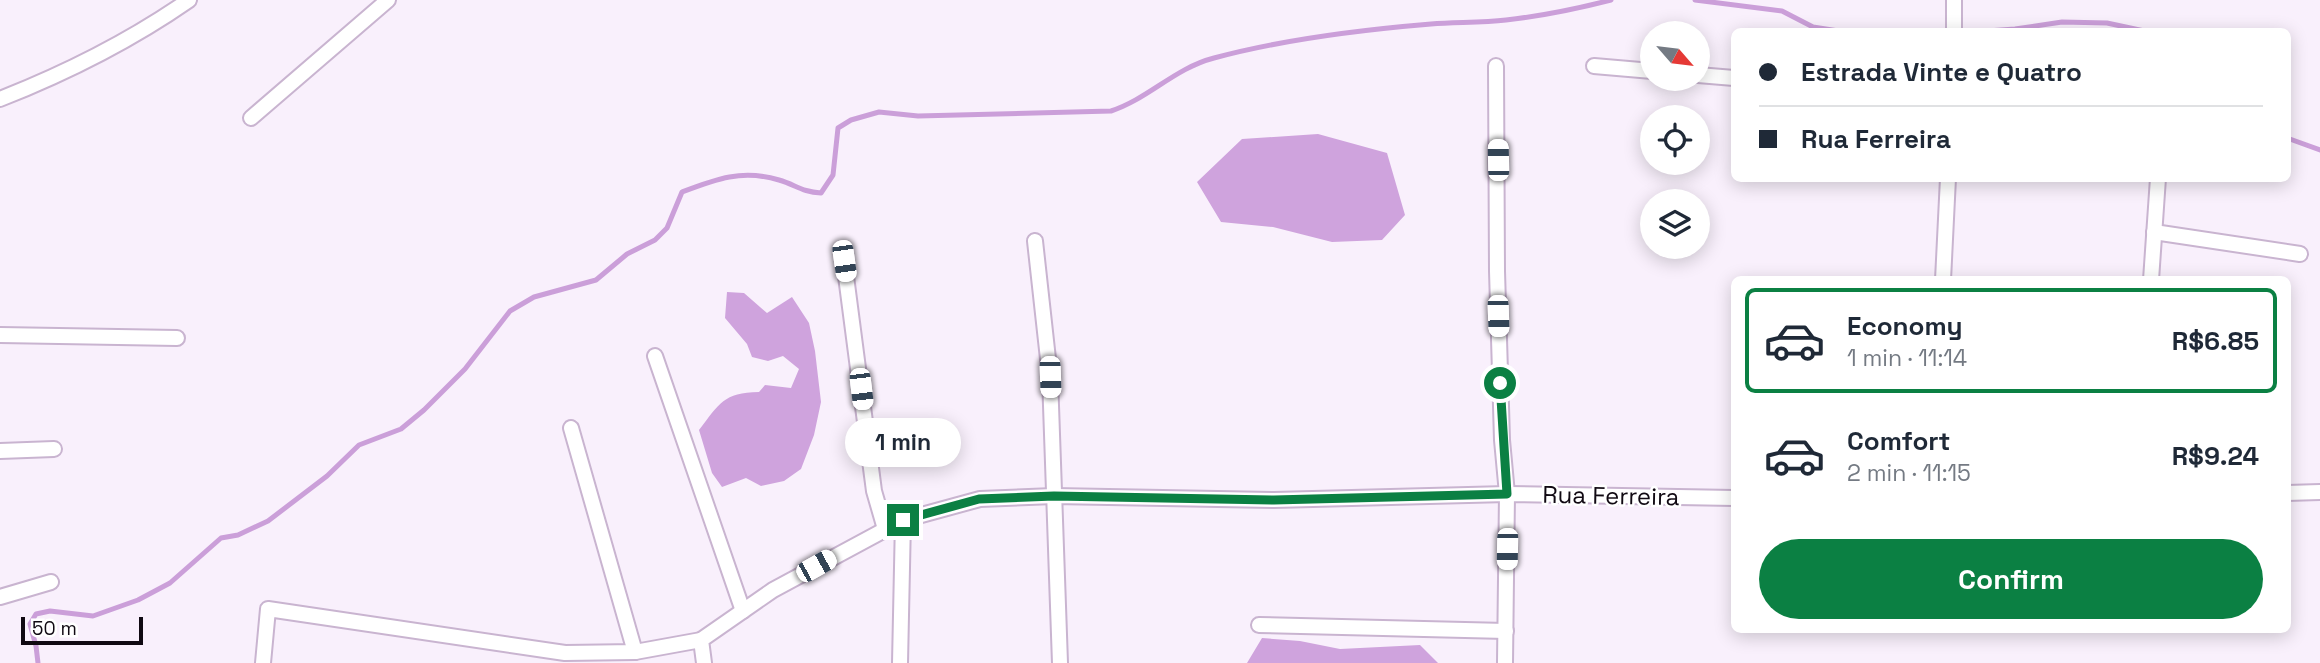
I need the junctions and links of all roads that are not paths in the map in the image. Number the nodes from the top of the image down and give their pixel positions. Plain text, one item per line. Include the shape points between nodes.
1 (189, 0) edge
2 (388, 0) edge
3 (1954, 0) edge
4 (1954, 28) edge
5 (1496, 66) dead end
6 (1594, 66) dead end
7 (1640, 70) edge
8 (1710, 76) edge
9 (1731, 79) edge
10 (0, 99) edge
11 (251, 118) dead end
12 (1948, 182) edge
13 (2158, 182) edge
14 (2154, 232) junction
15 (1035, 241) dead end
16 (2300, 254) dead end
17 (844, 261) dead end
18 (1943, 276) edge
19 (2151, 276) edge
20 (0, 335) edge
21 (177, 338) dead end
22 (655, 356) dead end
23 (571, 428) dead end
24 (54, 449) dead end
25 (0, 451) edge
26 (2320, 492) edge
27 (2291, 493) edge
28 (1507, 494) junction
29 (1054, 496) junction
30 (1731, 498) edge
31 (903, 520) junction
32 (885, 529) junction
33 (51, 582) dead end
34 (0, 597) edge
35 (743, 611) junction
36 (1259, 625) dead end
37 (1506, 631) junction
38 (701, 640) junction
39 (635, 652) junction
40 (263, 663) edge
41 (704, 663) edge
42 (900, 663) edge
43 (1060, 663) edge
44 (1505, 663) edge

1 - 10 street via 155,24 58,76
2 - 11 street
3 - 4 street
5 - 28 street via 1497,271
6 - 7 street
8 - 9 street
12 - 18 street
13 - 14 street
14 - 16 street
14 - 19 street
15 - 29 street via 1050,377
17 - 32 street via 874,491
20 - 21 street
22 - 35 street
23 - 39 street
24 - 25 street
26 - 27 street
28 - 29 street, Rua Ferreira via 1274,500
28 - 30 street, Rua Ferreira
28 - 37 street
29 - 31 street, Rua Ferreira via 979,499
29 - 43 street
31 - 32 street, Rua Ferreira
31 - 42 street
32 - 35 street, Rua Ferreira
33 - 34 street
35 - 38 street, Rua Ferreira
36 - 37 street
37 - 44 street
38 - 39 street
38 - 41 street
39 - 40 street via 565,653 268,609

